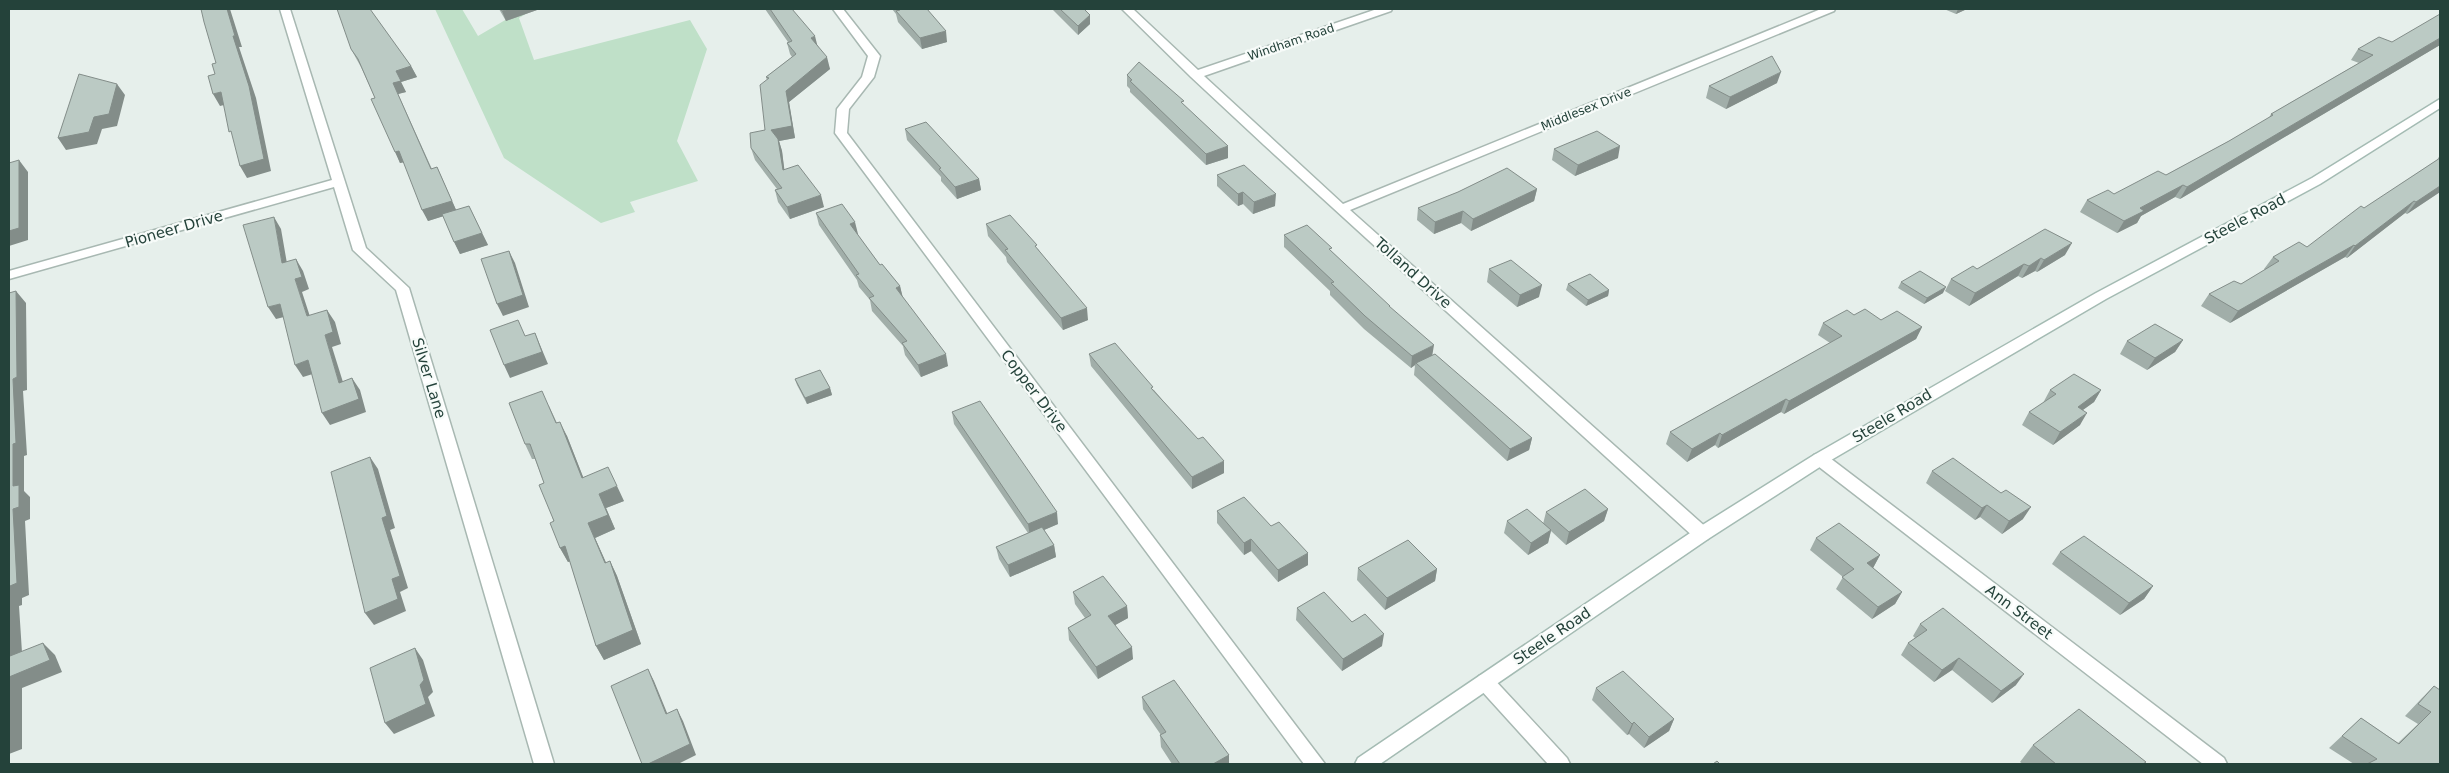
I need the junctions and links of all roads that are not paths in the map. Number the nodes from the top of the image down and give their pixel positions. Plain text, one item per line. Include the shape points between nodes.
1 (285, 9) edge
2 (838, 9) edge
3 (1127, 9) edge
4 (1388, 9) edge
5 (1830, 9) edge
6 (1195, 75) junction
7 (2440, 103) edge
8 (338, 182) junction
9 (1341, 209) junction
10 (9, 275) edge
11 (1820, 459) junction
12 (1702, 534) junction
13 (1485, 682) junction
14 (544, 764) edge
15 (1315, 764) edge
16 (1365, 764) edge
17 (1560, 764) edge
18 (2217, 764) edge

1 - 8 street, Silver Lane
2 - 15 street, Copper Drive via 874,56 868,77 843,109 841,133
3 - 6 street, Tolland Drive
4 - 6 street, Windham Road
5 - 9 street, Middlesex Drive
6 - 9 street, Tolland Drive
7 - 11 street, Steele Road via 2316,181 2101,296
8 - 10 street, Pioneer Drive
8 - 14 street, Silver Lane via 360,250 402,288
9 - 12 street, Tolland Drive
11 - 12 street, Steele Road
11 - 18 street, Ann Street
12 - 13 street, Steele Road
13 - 16 street, Steele Road
13 - 17 street

